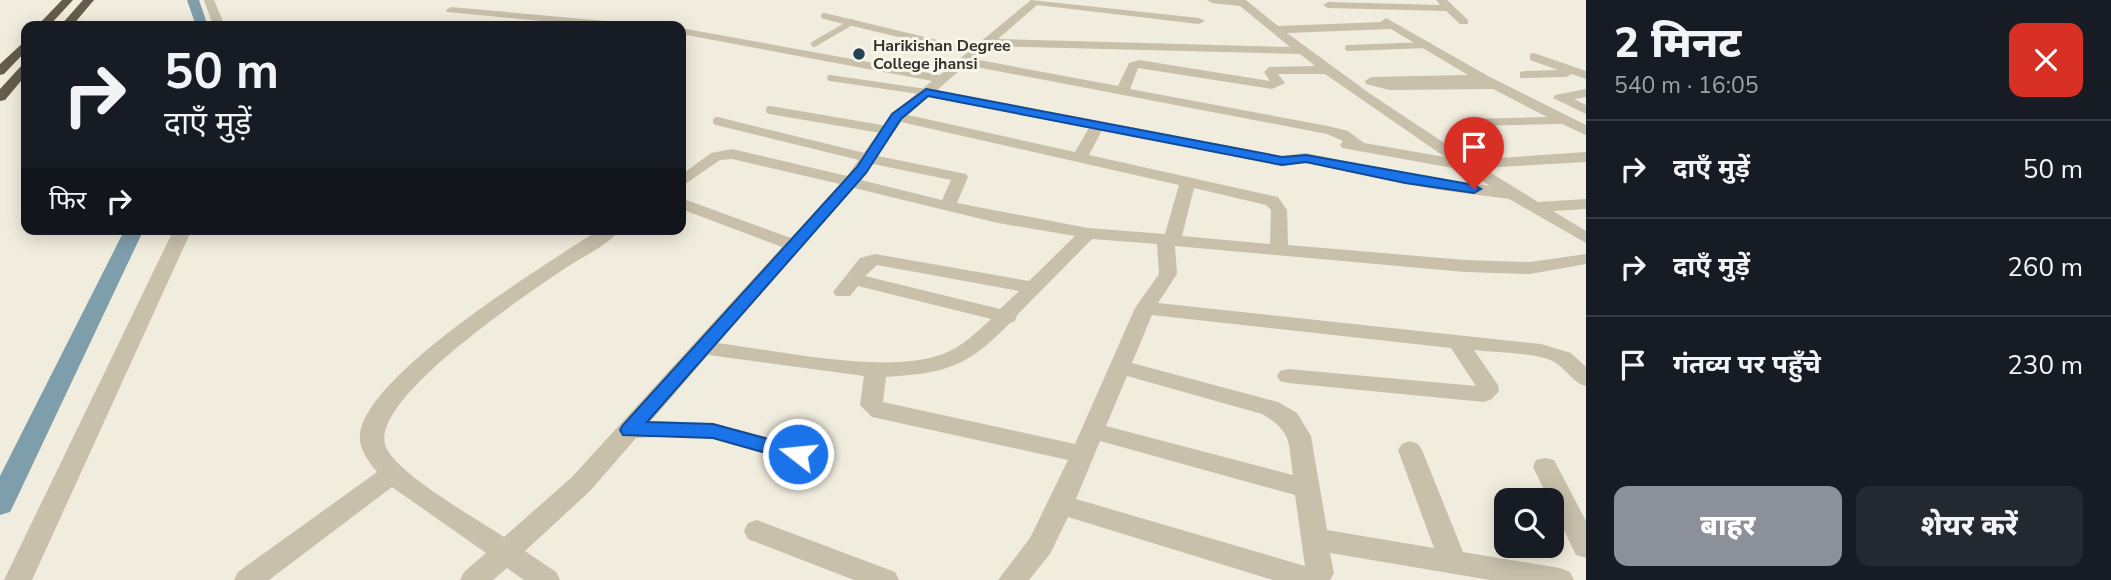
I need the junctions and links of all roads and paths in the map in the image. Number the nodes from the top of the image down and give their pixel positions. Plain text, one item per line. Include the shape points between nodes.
1 (68, 0) edge
2 (89, 0) edge
3 (209, 0) edge
4 (1212, 0) edge
5 (1400, 0) edge
6 (1036, 1) edge
7 (1240, 1) edge
8 (1325, 2) edge
9 (1445, 4) edge
10 (1411, 8) junction
11 (451, 10) dead end
12 (824, 16) dead end
13 (1263, 19) junction
14 (48, 21) edge
15 (71, 21) edge
16 (217, 21) edge
17 (573, 21) edge
18 (1199, 21) dead end
19 (852, 22) junction
20 (1464, 22) dead end
21 (1276, 30) junction
22 (686, 32) edge
23 (814, 44) dead end
24 (1427, 45) junction
25 (1348, 48) dead end
26 (21, 49) edge
27 (975, 51) junction
28 (1305, 51) junction
29 (1534, 57) dead end
30 (1329, 70) junction
31 (0, 71) edge
32 (1582, 73) edge
33 (21, 74) edge
34 (1525, 75) dead end
35 (830, 78) dead end
36 (942, 79) junction
37 (1489, 82) junction
38 (1122, 91) junction
39 (926, 92) junction
40 (1586, 93) edge
41 (0, 97) edge
42 (770, 110) dead end
43 (1586, 110) edge
44 (717, 121) dead end
45 (1563, 121) junction
46 (1465, 122) dead end
47 (892, 124) junction
48 (1098, 124) junction
49 (1586, 131) edge
50 (1306, 137) dead end
51 (1359, 147) junction
52 (1080, 157) junction
53 (868, 158) junction
54 (1586, 158) edge
55 (686, 163) edge
56 (1463, 164) junction
57 (704, 165) junction
58 (686, 178) edge
59 (1188, 181) junction
60 (849, 184) junction
61 (1512, 194) junction
62 (1586, 204) edge
63 (948, 205) junction
64 (686, 206) edge
65 (1533, 206) junction
66 (1088, 233) junction
67 (180, 235) edge
68 (603, 235) edge
69 (1586, 238) edge
70 (1168, 241) junction
71 (794, 245) junction
72 (1279, 248) junction
73 (1586, 259) edge
74 (1035, 288) junction
75 (1145, 307) junction
76 (1008, 317) junction
77 (1458, 342) junction
78 (702, 348) junction
79 (1586, 356) edge
80 (1563, 358) junction
81 (1120, 366) junction
82 (876, 370) junction
83 (1288, 376) dead end
84 (1586, 379) edge
85 (629, 430) junction
86 (1094, 431) junction
87 (1409, 450) dead end
88 (798, 454) dead end
89 (1084, 455) junction
90 (1545, 467) dead end
91 (392, 474) junction
92 (1307, 489) junction
93 (1061, 505) junction
94 (757, 531) dead end
95 (1314, 539) junction
96 (1586, 547) edge
97 (505, 552) junction
98 (1453, 562) junction
99 (18, 580) edge
100 (248, 580) edge
101 (474, 580) edge
102 (546, 580) edge
103 (885, 580) edge
104 (1012, 580) edge
105 (1313, 580) edge
106 (1560, 580) edge

1 - 14 highway
2 - 15 highway
3 - 16 street
4 - 7 street
5 - 10 street
6 - 18 street
6 - 27 street
7 - 13 street
8 - 10 street
8 - 13 street via 1340,16
9 - 10 street
9 - 20 street
11 - 17 street
12 - 19 lane
13 - 21 street
19 - 23 lane
19 - 27 lane
21 - 24 street via 1390,23
21 - 28 street
22 - 36 street
24 - 25 lane
24 - 37 street
26 - 31 highway
27 - 28 street
27 - 36 street
27 - 38 street
28 - 30 street
29 - 32 street
30 - 38 street via 1273,70 1270,72 1278,83 1272,85 1139,64 1133,66
30 - 56 street
32 - 34 street
33 - 41 highway
35 - 39 lane
36 - 39 street
37 - 37 street via 1389,86 1371,81
37 - 45 street
38 - 51 street via 1328,130 1343,134
39 - 47 street
39 - 48 street
40 - 43 street via 1560,98
42 - 47 lane
44 - 53 lane
45 - 46 street
45 - 49 street
47 - 52 street
47 - 53 street
48 - 52 street
48 - 61 street via 1282,161 1306,158 1433,184
50 - 51 street
51 - 56 street
52 - 59 street
53 - 60 street
53 - 63 street via 960,177
54 - 56 street
55 - 57 street
56 - 61 street
57 - 58 street
57 - 60 street via 722,154 732,154
59 - 70 street
59 - 72 street via 1277,204
60 - 63 street
60 - 71 street
61 - 65 street
62 - 65 street
63 - 66 street
64 - 71 street
65 - 69 street
66 - 70 street
66 - 74 street
67 - 99 street
68 - 91 street via 462,334 390,400 372,434 374,452
70 - 72 street
70 - 75 street via 1168,274
71 - 78 street
72 - 73 street via 1499,268
74 - 76 street
74 - 76 street via 875,259 848,285
75 - 77 street
75 - 81 street
76 - 82 street via 953,358 925,367
77 - 80 street via 1541,351
77 - 83 street via 1487,385 1484,394
78 - 82 street
78 - 85 street
79 - 80 street
80 - 84 street
81 - 86 street
81 - 92 street via 1281,413 1298,436
82 - 89 street via 871,405 880,411
85 - 88 street via 713,431
85 - 97 street via 581,484
86 - 89 street
86 - 92 street
87 - 98 street
89 - 93 street
90 - 96 street
91 - 97 street
91 - 100 street
92 - 95 street
93 - 104 street via 1040,546
93 - 105 street
94 - 103 street
95 - 98 street
95 - 105 street via 1320,573
97 - 101 street
97 - 102 street
98 - 106 street

